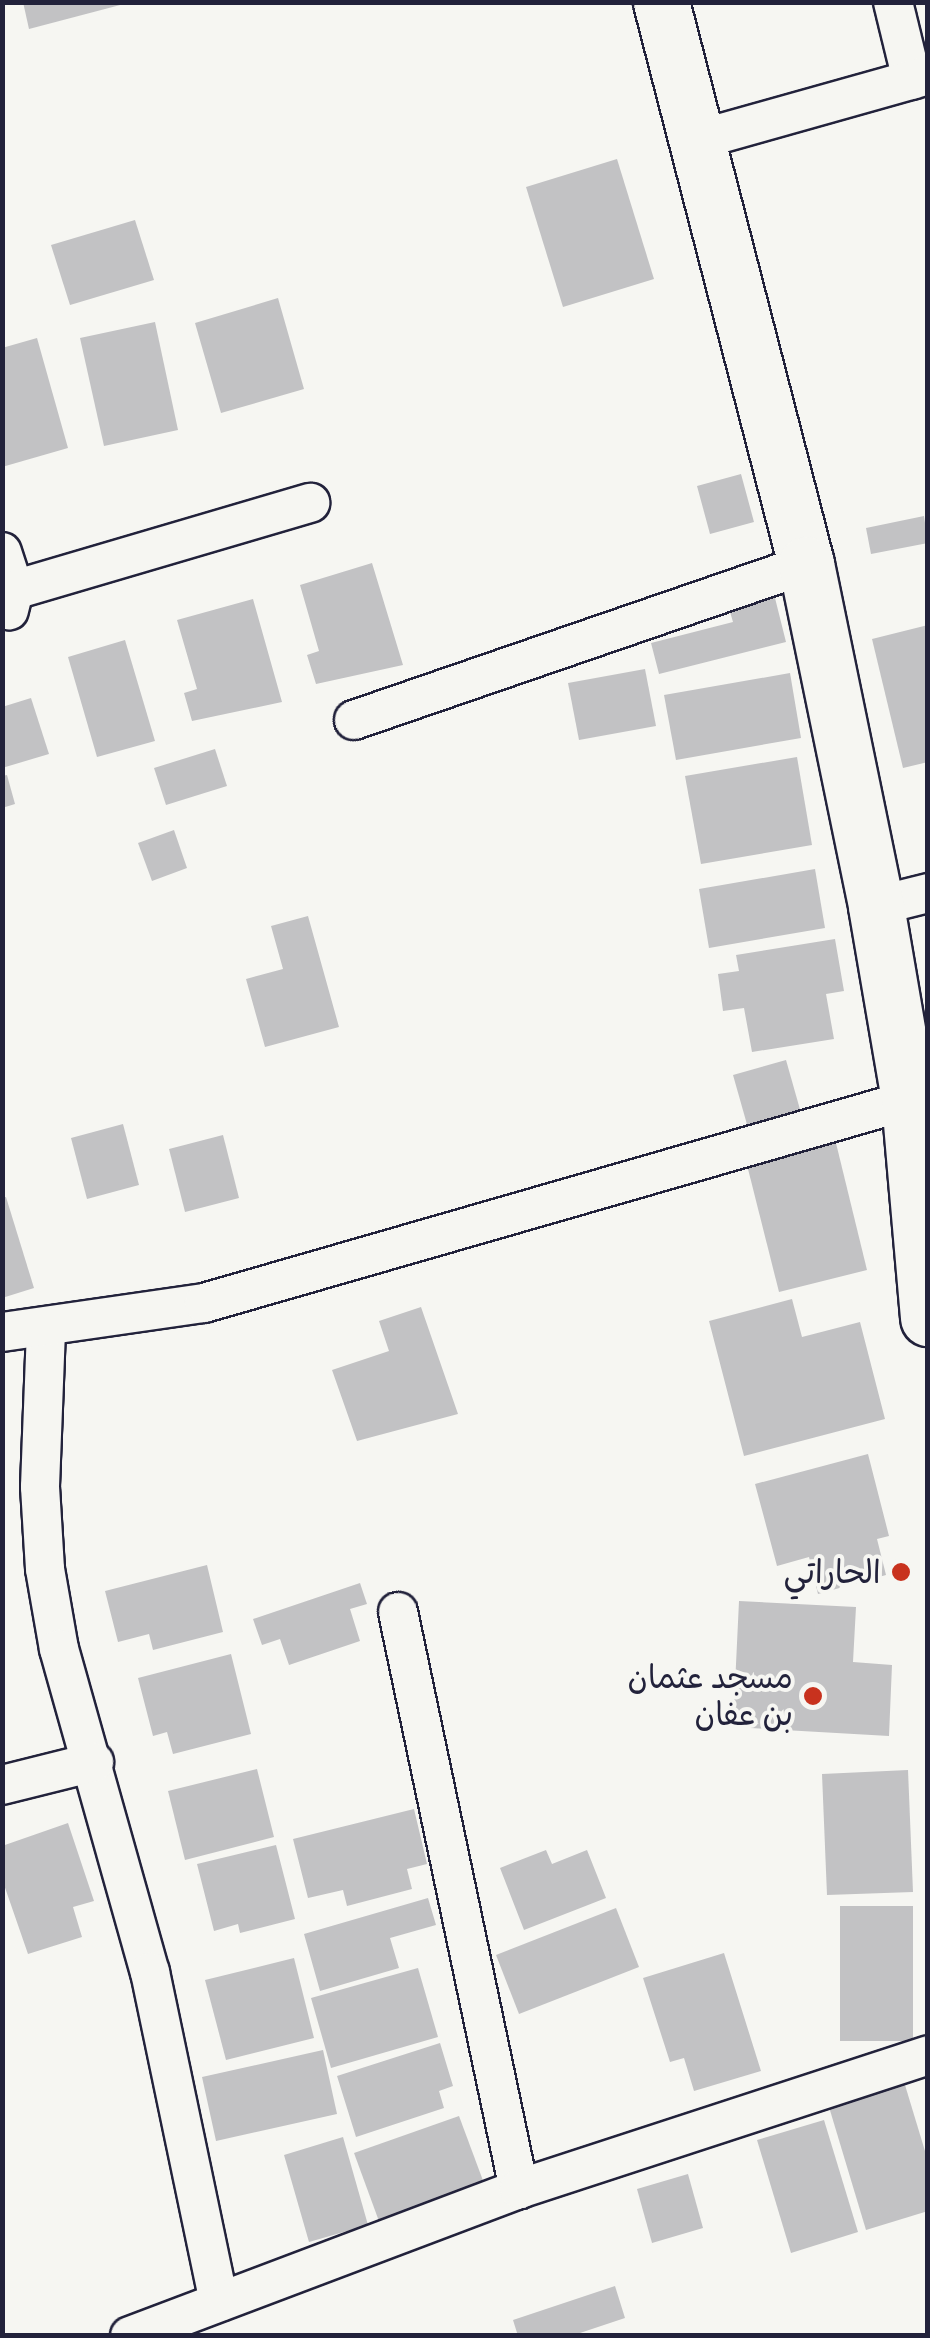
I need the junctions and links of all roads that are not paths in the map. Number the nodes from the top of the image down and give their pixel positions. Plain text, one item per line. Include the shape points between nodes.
1 (661, 2) edge
2 (893, 2) edge
3 (920, 77) edge
4 (701, 140) junction
5 (310, 502) dead end
6 (2, 552) edge
7 (806, 564) junction
8 (8, 602) edge
9 (354, 720) dead end
10 (902, 900) edge
11 (909, 1100) junction
12 (921, 1170) edge
13 (928, 1318) edge
14 (46, 1330) junction
15 (2, 1332) edge
16 (398, 1612) dead end
17 (94, 1762) junction
18 (2, 1786) edge
19 (928, 2055) edge
20 (520, 2189) junction
21 (219, 2302) junction
22 (130, 2336) edge

1 - 4 main road
2 - 3 street
3 - 4 street
4 - 7 main road
5 - 8 street
6 - 8 street
7 - 9 street
7 - 10 main road
10 - 11 main road
11 - 12 main road
11 - 14 street via 372,1259 204,1303
12 - 13 main road
14 - 15 street
14 - 17 street via 40,1487 45,1570 60,1649
16 - 20 street
17 - 18 street
17 - 21 street via 150,1972
19 - 20 street
20 - 21 street
21 - 22 street

